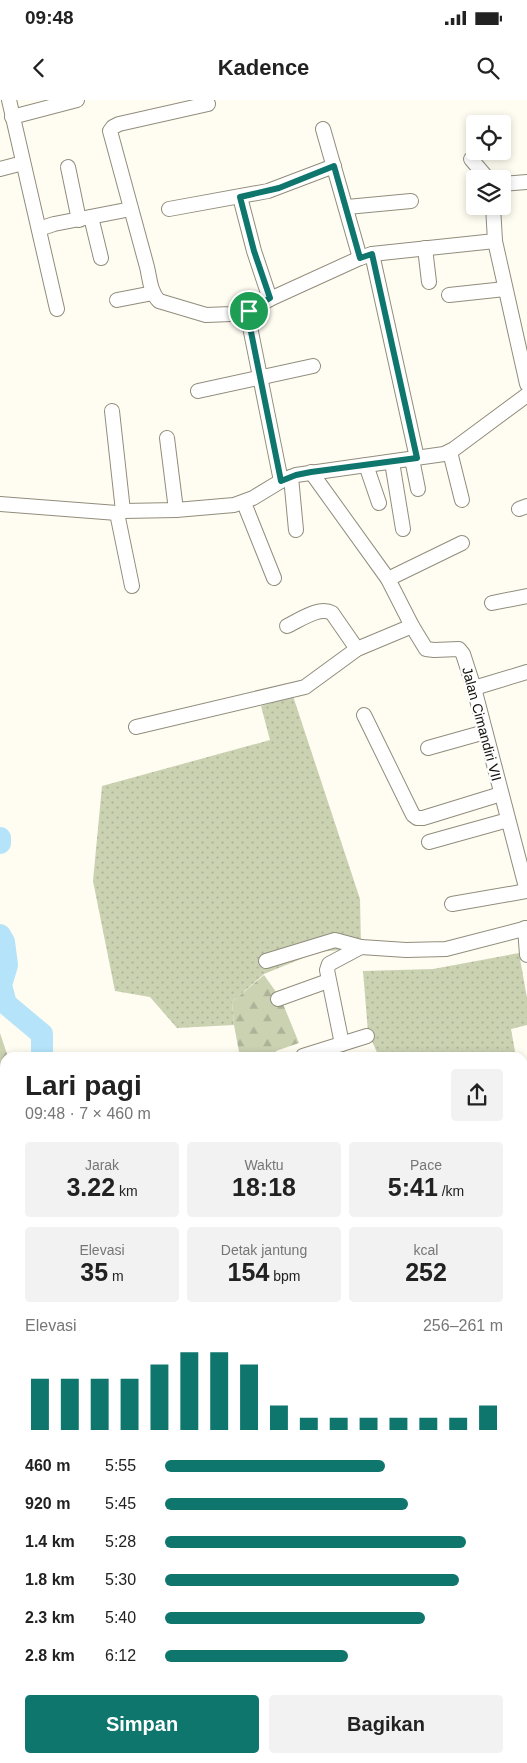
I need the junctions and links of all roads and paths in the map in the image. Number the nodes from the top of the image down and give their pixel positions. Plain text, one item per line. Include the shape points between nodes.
1 (8, 100) edge
2 (77, 100) edge
3 (208, 104) dead end
4 (12, 117) junction
5 (323, 129) dead end
6 (472, 160) edge
7 (23, 163) junction
8 (334, 166) junction
9 (68, 167) dead end
10 (0, 169) edge
11 (480, 170) edge
12 (527, 182) edge
13 (511, 183) edge
14 (240, 197) junction
15 (412, 201) dead end
16 (347, 207) junction
17 (131, 209) junction
18 (169, 209) dead end
19 (494, 215) edge
20 (85, 219) junction
21 (39, 229) junction
22 (495, 241) junction
23 (425, 248) junction
24 (366, 256) junction
25 (101, 258) dead end
26 (428, 282) dead end
27 (505, 289) junction
28 (153, 292) junction
29 (449, 295) dead end
30 (270, 298) junction
31 (117, 300) dead end
32 (57, 309) dead end
33 (249, 311) junction
34 (524, 364) edge
35 (313, 366) dead end
36 (260, 377) junction
37 (527, 384) edge
38 (198, 390) dead end
39 (527, 394) edge
40 (112, 411) dead end
41 (167, 438) dead end
42 (450, 452) junction
43 (415, 459) junction
44 (392, 462) junction
45 (366, 465) junction
46 (311, 472) junction
47 (286, 479) junction
48 (418, 489) dead end
49 (462, 500) dead end
50 (244, 503) junction
51 (379, 503) dead end
52 (0, 504) edge
53 (176, 510) junction
54 (120, 512) junction
55 (403, 529) dead end
56 (296, 530) dead end
57 (462, 543) dead end
58 (274, 578) dead end
59 (388, 580) junction
60 (132, 586) dead end
61 (527, 596) edge
62 (492, 604) dead end
63 (287, 626) dead end
64 (412, 626) junction
65 (358, 649) junction
66 (527, 672) edge
67 (474, 688) junction
68 (364, 715) dead end
69 (136, 727) dead end
70 (485, 732) junction
71 (428, 748) dead end
72 (501, 794) junction
73 (508, 820) junction
74 (429, 842) dead end
75 (527, 891) edge
76 (452, 904) dead end
77 (526, 928) edge
78 (361, 947) junction
79 (527, 955) edge
80 (266, 961) dead end
81 (328, 981) junction
82 (278, 999) dead end
83 (367, 1036) dead end
84 (342, 1044) junction
85 (316, 1052) edge

1 - 4 street
2 - 4 street
3 - 17 street via 113,126 110,131
4 - 7 street
5 - 8 street
6 - 11 street
7 - 10 street
7 - 21 street
8 - 14 street via 279,188
8 - 16 street
9 - 20 street
12 - 13 street
14 - 18 street
14 - 30 street
15 - 16 street
16 - 24 street
17 - 20 street
17 - 28 street
19 - 22 street
20 - 21 street
20 - 25 street
21 - 32 street
22 - 23 street
22 - 27 street
23 - 24 street
23 - 26 street
24 - 30 street
24 - 43 street
27 - 29 street
27 - 34 street
28 - 31 street
28 - 33 street via 159,301 206,315
30 - 33 street
33 - 36 street
34 - 37 street
35 - 36 street
36 - 38 street
36 - 47 street
39 - 42 street
40 - 54 street
41 - 53 street
42 - 43 street
42 - 49 street
43 - 44 street
43 - 48 street
44 - 45 street
44 - 55 street
45 - 46 street
45 - 51 street
46 - 47 street
46 - 59 street, Jalan Cimandiri VII
47 - 50 street
47 - 56 street
50 - 53 street
50 - 58 street
52 - 54 street
53 - 54 street
54 - 60 street
57 - 59 street
59 - 64 street, Jalan Cimandiri VII
61 - 62 street
63 - 65 street via 327,610
64 - 65 street
64 - 67 street, Jalan Cimandiri VII via 426,649 459,649
65 - 69 street via 305,687
66 - 67 street
67 - 70 street, Jalan Cimandiri VII
68 - 72 street via 412,815 417,818
70 - 71 street
70 - 72 street, Jalan Cimandiri VII
72 - 73 street, Jalan Cimandiri VII
73 - 74 street
73 - 75 street, Jalan Cimandiri VII
75 - 76 street
77 - 78 street via 446,949
77 - 79 street
78 - 80 street via 335,940
78 - 81 street via 329,964
81 - 82 street
81 - 84 street
83 - 84 street
84 - 85 street

